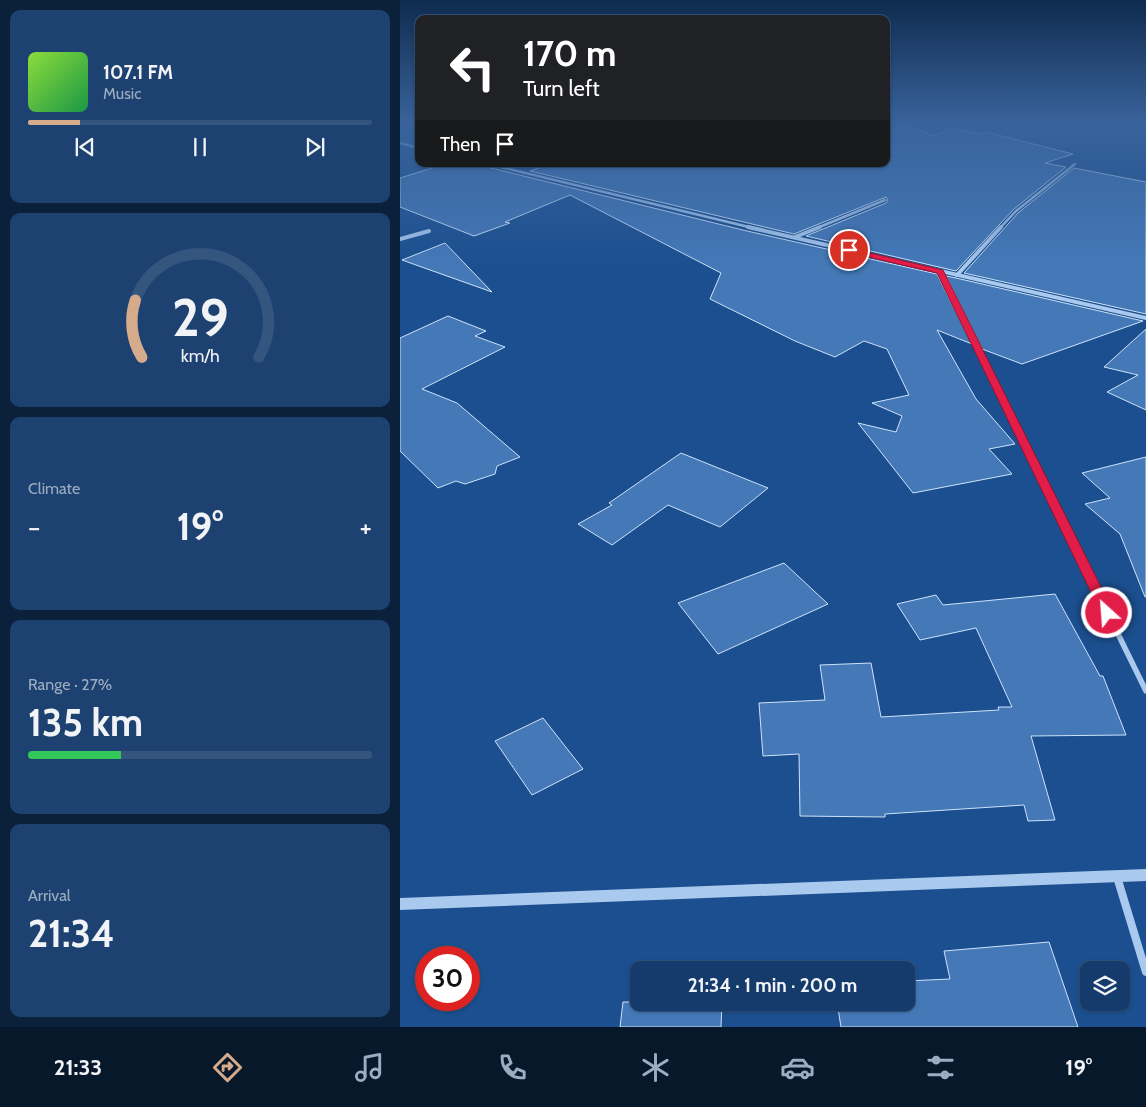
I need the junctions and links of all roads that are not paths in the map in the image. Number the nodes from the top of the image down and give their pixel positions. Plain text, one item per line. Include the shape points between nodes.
1 (520, 171) edge
2 (1066, 171) edge
3 (885, 200) dead end
4 (429, 230) dead end
5 (794, 238) junction
6 (400, 239) edge
7 (940, 272) junction
8 (956, 275) junction
9 (1146, 318) edge
10 (1146, 692) edge
11 (1146, 875) edge
12 (1116, 876) junction
13 (400, 904) edge
14 (1146, 972) edge

1 - 5 street
2 - 8 street via 1016,211
3 - 5 street
4 - 6 street
5 - 7 street
7 - 8 street
7 - 10 street
8 - 9 street
11 - 12 street
12 - 13 street
12 - 14 street

